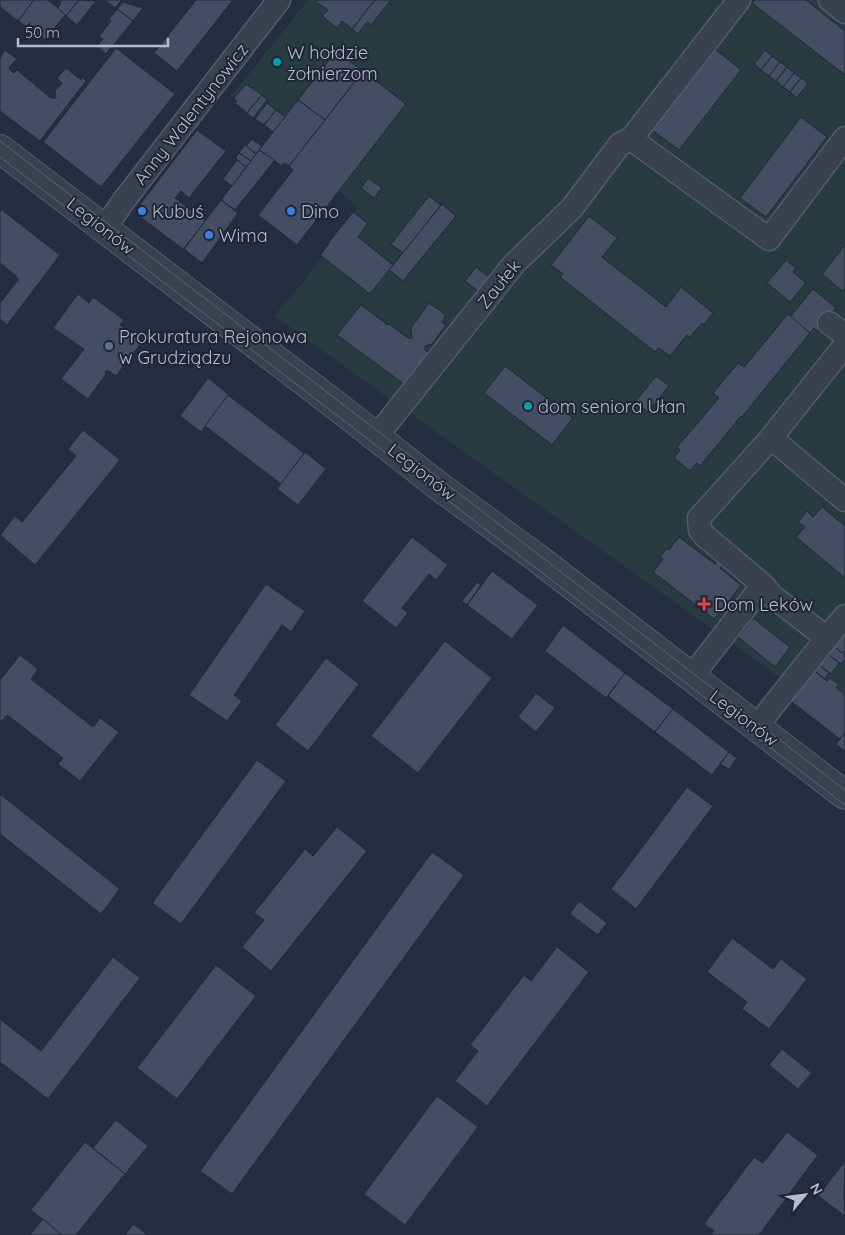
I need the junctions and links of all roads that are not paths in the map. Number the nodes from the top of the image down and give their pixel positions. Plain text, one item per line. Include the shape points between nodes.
1 (279, 0) edge
2 (739, 0) edge
3 (830, 0) edge
4 (845, 12) edge
5 (845, 138) edge
6 (631, 140) junction
7 (0, 149) edge
8 (104, 229) junction
9 (845, 345) edge
10 (376, 437) junction
11 (771, 438) junction
12 (845, 500) edge
13 (764, 584) junction
14 (845, 616) edge
15 (827, 638) junction
16 (692, 677) junction
17 (756, 727) junction
18 (845, 795) edge

1 - 8 street, Anny Walentynowicz
2 - 6 street, Zaułek
3 - 4 street
5 - 6 street via 769,239
6 - 10 street, Zaułek via 620,144 572,208 514,264
7 - 8 street, Legionów
8 - 10 street, Legionów
9 - 11 street
10 - 16 street, Legionów
11 - 12 street
11 - 13 street via 699,518 700,530 705,536
13 - 15 street via 772,596
13 - 16 street
14 - 15 street
15 - 17 street
16 - 17 street, Legionów
17 - 18 street, Legionów

